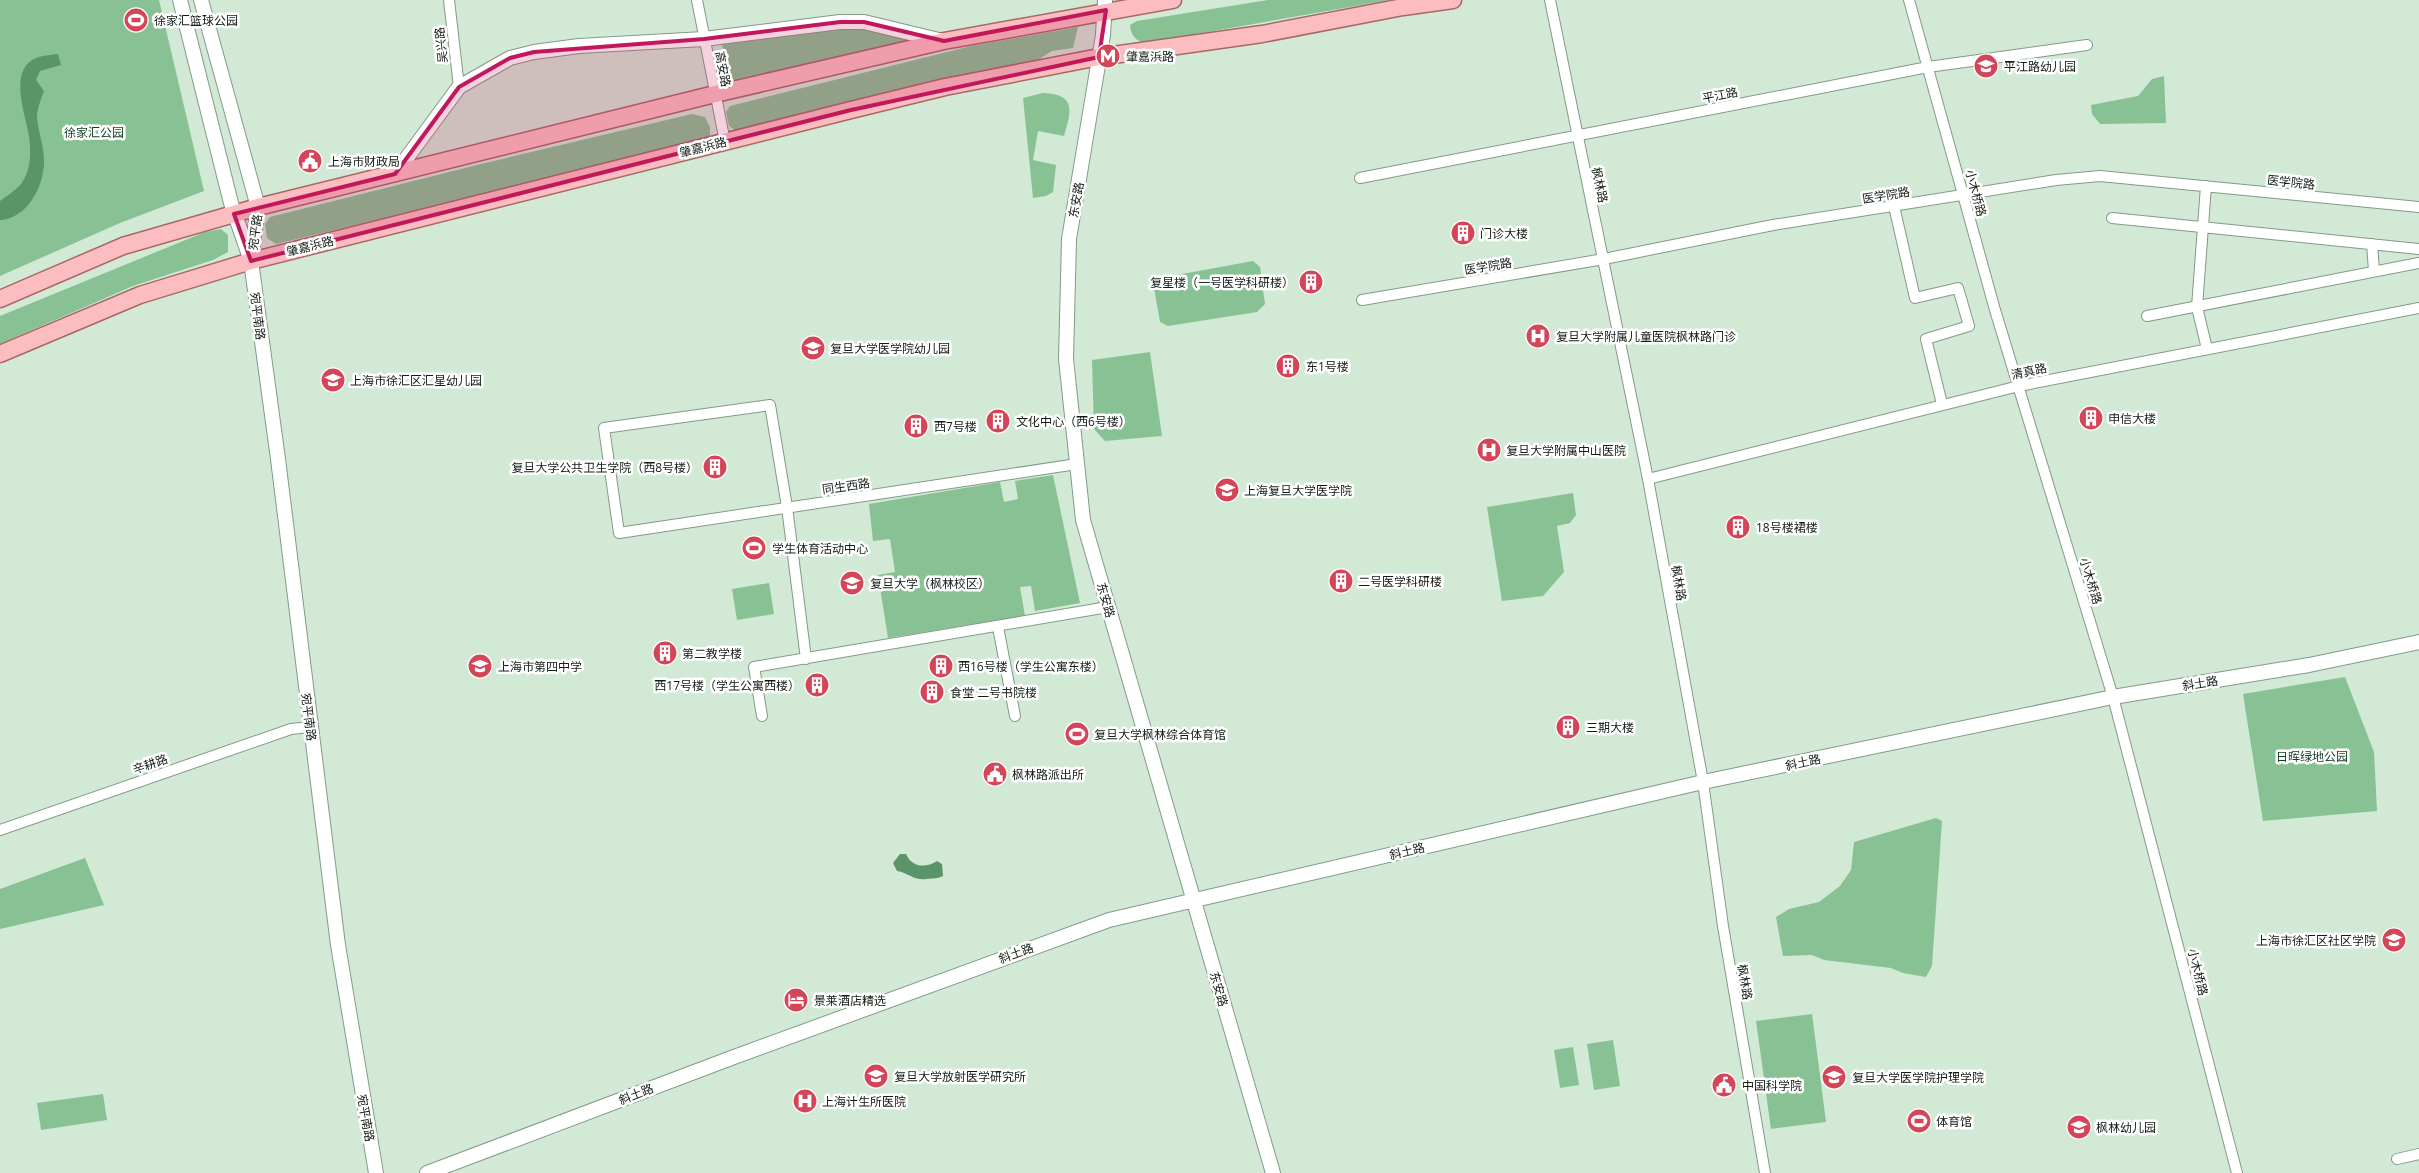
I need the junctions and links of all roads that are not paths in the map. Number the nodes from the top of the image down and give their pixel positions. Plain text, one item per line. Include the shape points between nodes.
1 (180, 0) edge
2 (201, 0) edge
3 (449, 0) edge
4 (697, 0) edge
5 (1173, 0) edge
6 (1453, 0) edge
7 (1550, 0) edge
8 (1909, 0) edge
9 (1105, 5) edge
10 (704, 39) junction
11 (944, 41) junction
12 (2087, 45) dead end
13 (1099, 57) junction
14 (1928, 67) junction
15 (459, 87) junction
16 (715, 94) junction
17 (1578, 136) junction
18 (725, 142) junction
19 (395, 174) junction
20 (1360, 178) dead end
21 (2206, 186) junction
22 (1963, 196) junction
23 (1894, 206) junction
24 (258, 207) junction
25 (2419, 208) edge
26 (234, 214) junction
27 (2112, 218) dead end
28 (2202, 226) junction
29 (2372, 244) junction
30 (2419, 248) edge
31 (1604, 259) junction
32 (250, 261) junction
33 (2419, 263) edge
34 (2374, 271) junction
35 (0, 299) edge
36 (1362, 300) dead end
37 (2197, 307) junction
38 (2419, 308) edge
39 (2147, 316) dead end
40 (2208, 349) junction
41 (0, 354) edge
42 (2019, 386) junction
43 (1942, 404) junction
44 (1077, 464) junction
45 (1648, 479) junction
46 (787, 508) junction
47 (1108, 608) junction
48 (998, 627) junction
49 (2419, 642) edge
50 (806, 659) junction
51 (2113, 697) junction
52 (762, 716) dead end
53 (1015, 716) dead end
54 (310, 727) junction
55 (1703, 782) junction
56 (0, 830) edge
57 (1193, 901) junction
58 (2419, 1154) edge
59 (2397, 1159) dead end
60 (376, 1173) edge
61 (428, 1173) edge
62 (1273, 1173) edge
63 (1765, 1173) edge
64 (2237, 1173) edge

1 - 26 main road, 宛平路
2 - 24 main road, 宛平路
3 - 15 street, 吴兴路
4 - 10 street, 高安路
5 - 9 main road
6 - 13 main road, 肇嘉浜路 via 1262,34
7 - 17 street, 枫林路
8 - 14 street, 小木桥路
9 - 11 main road
9 - 13 main road, 东安路
10 - 11 main road via 840,22 864,22
10 - 15 main road via 579,46 534,52 510,58
10 - 16 street, 高安路
11 - 16 main road
12 - 14 street, 平江路
13 - 18 main road, 肇嘉浜路 via 945,88
13 - 44 main road, 东安路 via 1070,239 1066,359
14 - 17 street, 平江路
14 - 22 street, 小木桥路
15 - 19 main road
16 - 18 street, 高安路
16 - 19 main road
17 - 20 street, 平江路
17 - 31 street, 枫林路
18 - 32 main road, 肇嘉浜路
19 - 24 main road
21 - 22 street, 医学院路 via 2100,176
21 - 25 street, 医学院路
21 - 28 street
22 - 23 street, 医学院路
22 - 42 street, 小木桥路
23 - 31 street, 医学院路 via 1773,225
23 - 43 street via 1915,298 1958,288 1969,326 1926,339
24 - 26 main road
24 - 32 main road, 宛平路
26 - 32 main road, 宛平路
26 - 35 main road via 123,246
27 - 28 street
28 - 29 street
28 - 37 street
29 - 30 street
29 - 34 street
31 - 36 street, 医学院路
31 - 45 street, 枫林路
32 - 41 main road, 肇嘉浜路 via 140,295
32 - 54 main road, 宛平南路
33 - 34 street
34 - 37 street
37 - 39 street
37 - 40 street
38 - 40 street, 清真路
40 - 42 street, 清真路
42 - 43 street, 清真路
42 - 51 street, 小木桥路
43 - 45 street, 清真路
44 - 46 street, 同生西路
44 - 47 main road, 东安路 via 1083,520
45 - 55 street, 枫林路
46 - 46 street, 同生西路 via 619,533 604,428 770,405
46 - 50 street
47 - 48 street
47 - 57 main road, 东安路
48 - 50 street
48 - 53 street
49 - 51 main road, 斜土路 via 2319,663
50 - 52 street via 754,668
51 - 55 main road, 斜土路
51 - 64 street, 小木桥路
54 - 56 street, 辛耕路 via 291,728
54 - 60 main road, 宛平南路 via 338,945
55 - 57 main road, 斜土路
55 - 63 street, 枫林路 via 1723,926
57 - 61 main road, 斜土路 via 1109,920
57 - 62 main road, 东安路
58 - 59 street

